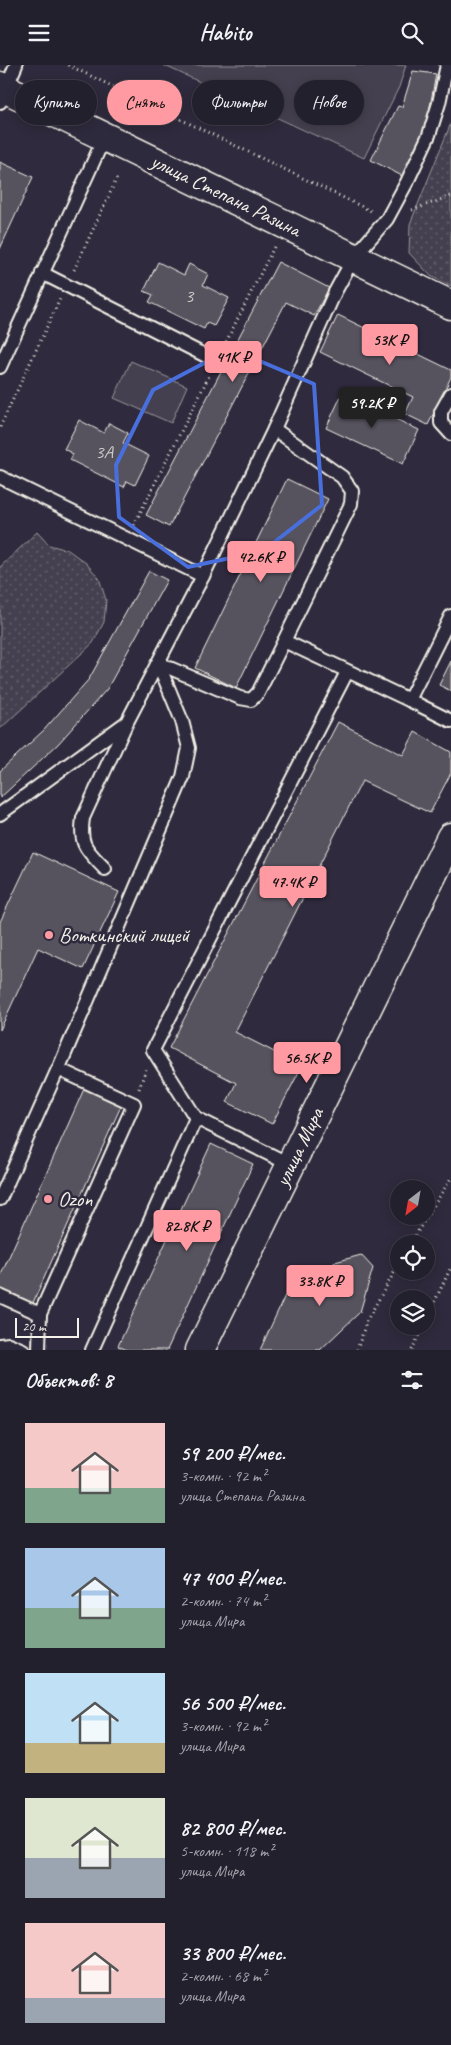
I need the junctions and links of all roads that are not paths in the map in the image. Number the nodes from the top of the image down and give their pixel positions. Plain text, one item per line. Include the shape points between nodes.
1 (447, 65) edge
2 (6, 86) edge
3 (105, 136) junction
4 (354, 257) junction
5 (42, 273) junction
6 (451, 305) edge
7 (216, 361) road end
8 (0, 367) edge
9 (451, 394) edge
10 (274, 429) junction
11 (451, 434) edge
12 (0, 477) edge
13 (203, 576) junction
14 (451, 616) edge
15 (284, 641) junction
16 (158, 663) junction
17 (348, 672) junction
18 (409, 700) junction
19 (451, 721) edge
20 (127, 722) junction
21 (0, 814) edge
22 (451, 837) edge
23 (105, 869) dead end
24 (58, 1070) junction
25 (196, 1118) junction
26 (291, 1165) junction
27 (0, 1199) edge
28 (0, 1296) edge
29 (40, 1314) junction
30 (0, 1345) edge
31 (23, 1350) edge
32 (39, 1350) edge
33 (92, 1350) edge
34 (200, 1350) edge

1 - 4 lane via 440,103 407,182 387,219
2 - 3 main road, улица Степана Разина
3 - 4 main road, улица Степана Разина
3 - 5 lane
4 - 6 main road, улица Степана Разина
4 - 10 lane
5 - 7 lane
5 - 8 lane
9 - 11 lane via 441,412 441,423
10 - 13 lane
10 - 15 lane via 342,477 352,491 351,505
12 - 13 lane
13 - 16 lane
14 - 18 lane
15 - 16 lane via 258,693 251,700
15 - 17 lane
16 - 20 lane
16 - 24 lane via 182,721 189,748 183,777
17 - 18 lane
17 - 25 lane via 153,1049
18 - 19 lane
20 - 21 lane
20 - 23 lane via 83,818 81,835 87,850
22 - 26 main road, улица Мира
24 - 27 lane
24 - 29 lane via 134,1104
25 - 26 lane
25 - 33 lane
26 - 34 main road, улица Мира
28 - 29 lane
29 - 32 lane
30 - 31 lane via 9,1344

